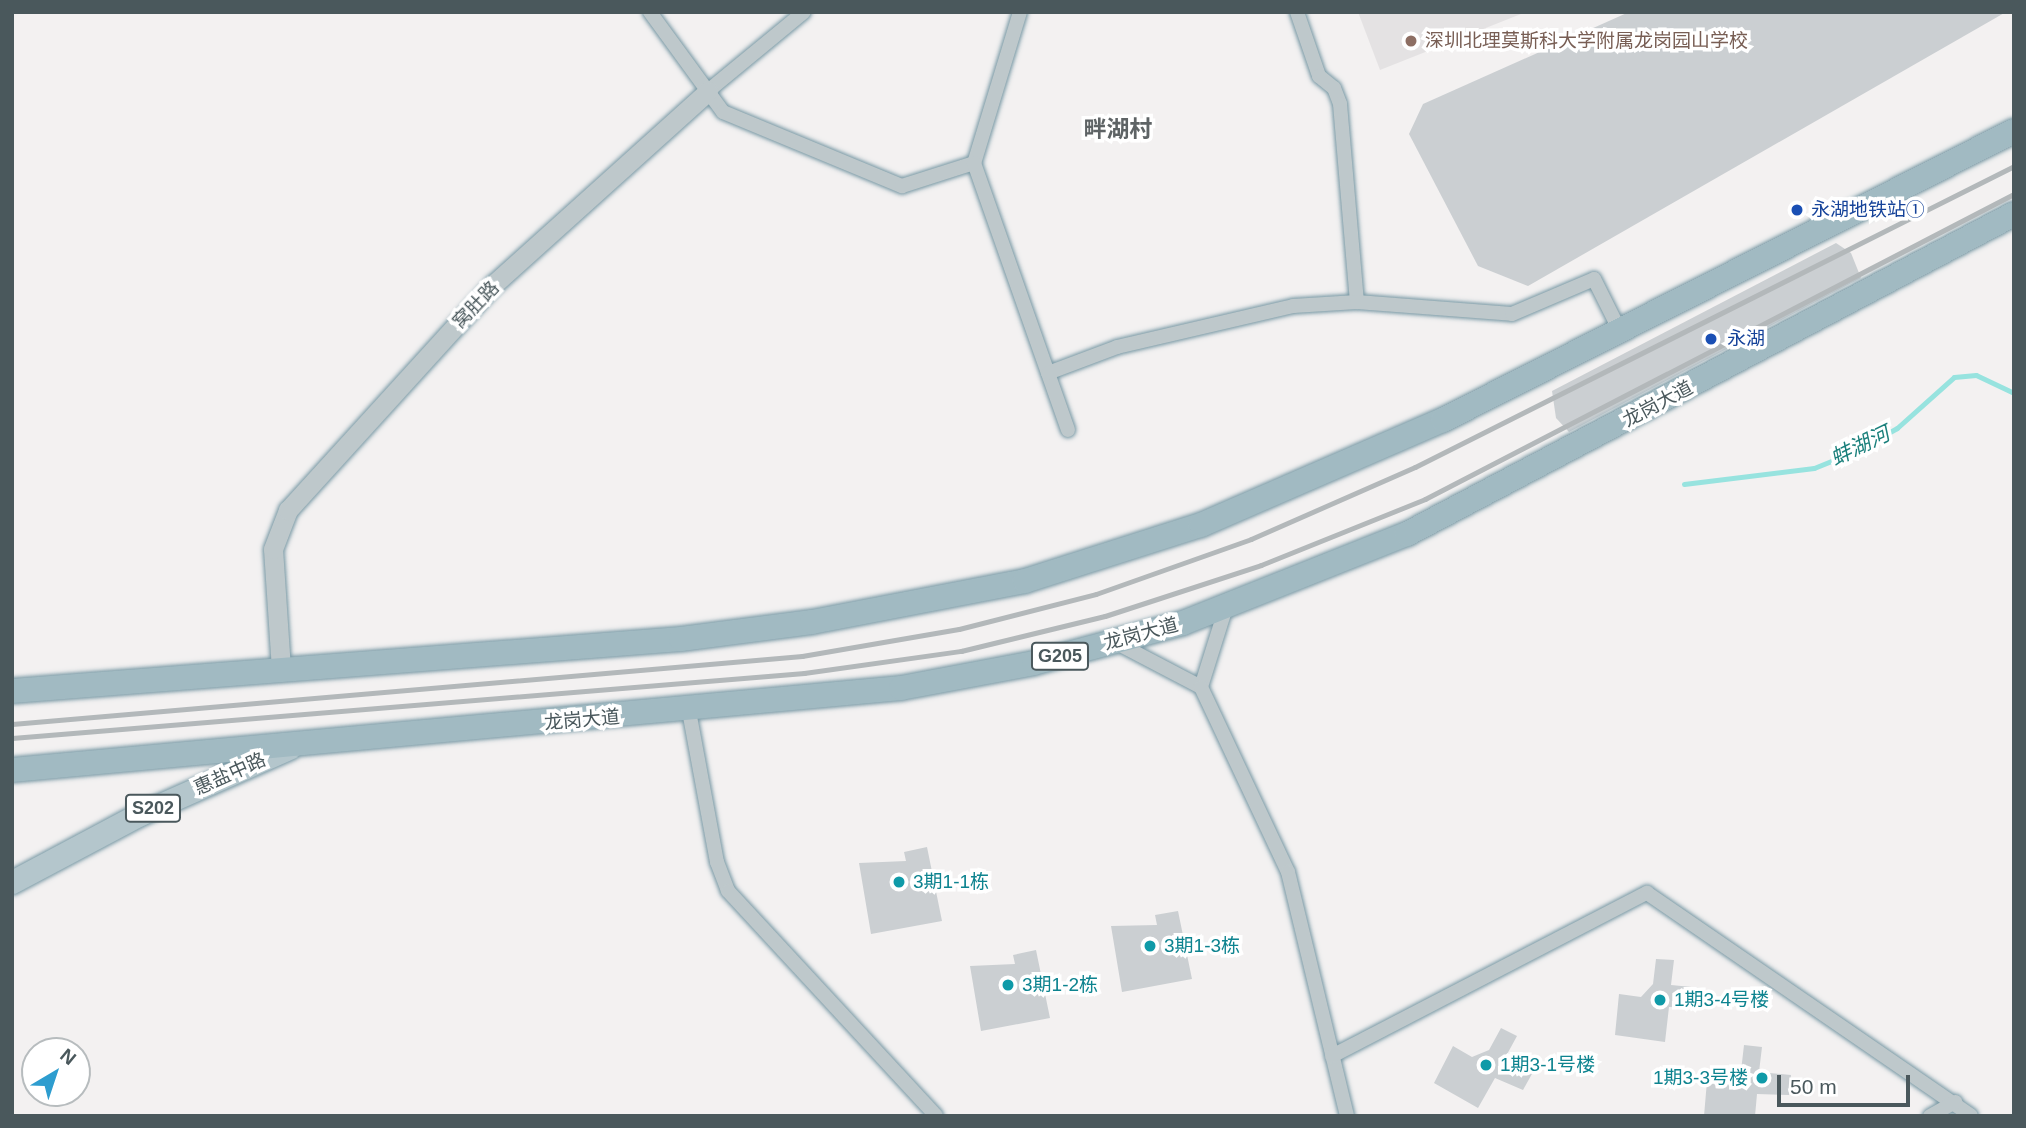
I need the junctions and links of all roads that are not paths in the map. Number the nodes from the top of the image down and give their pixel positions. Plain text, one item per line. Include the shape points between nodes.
1 (650, 12) edge
2 (804, 12) edge
3 (1020, 12) edge
4 (1297, 12) edge
5 (708, 91) junction
6 (2014, 131) edge
7 (974, 163) junction
8 (2014, 214) edge
9 (1357, 302) junction
10 (1620, 331) junction
11 (1048, 373) junction
12 (1068, 430) dead end
13 (1226, 607) junction
14 (1114, 642) junction
15 (281, 669) junction
16 (1201, 687) junction
17 (12, 691) edge
18 (689, 711) junction
19 (300, 743) junction
20 (12, 770) edge
21 (12, 882) edge
22 (1332, 1056) junction
23 (1955, 1102) junction
24 (936, 1116) edge
25 (1347, 1116) edge
26 (1930, 1116) edge
27 (1971, 1116) edge

1 - 5 street
2 - 5 street, 窝肚路
3 - 7 street
4 - 9 street via 1319,76 1334,88 1340,104
5 - 7 street via 723,112 902,186
5 - 15 street, 窝肚路 via 494,284 288,510 273,549
6 - 10 highway
7 - 11 street
8 - 13 highway, 龙岗大道 / G205 via 1498,489 1407,534
9 - 10 street via 1512,314 1594,279
9 - 11 street via 1293,306 1117,347
10 - 15 highway via 1443,420 1201,525 1025,581 825,620 681,639
11 - 12 street
13 - 14 highway, 龙岗大道 / G205
13 - 16 street
14 - 16 street
14 - 18 highway, 龙岗大道 / G205 via 901,688
15 - 17 highway
16 - 22 street via 1288,873
18 - 19 highway, 龙岗大道 / G205
18 - 24 street via 717,862 728,891
19 - 20 highway, 龙岗大道 / G205
19 - 21 main road, 惠盐中路 / S202 via 140,814
22 - 23 street via 1647,893
22 - 25 street
23 - 26 street
23 - 27 street

